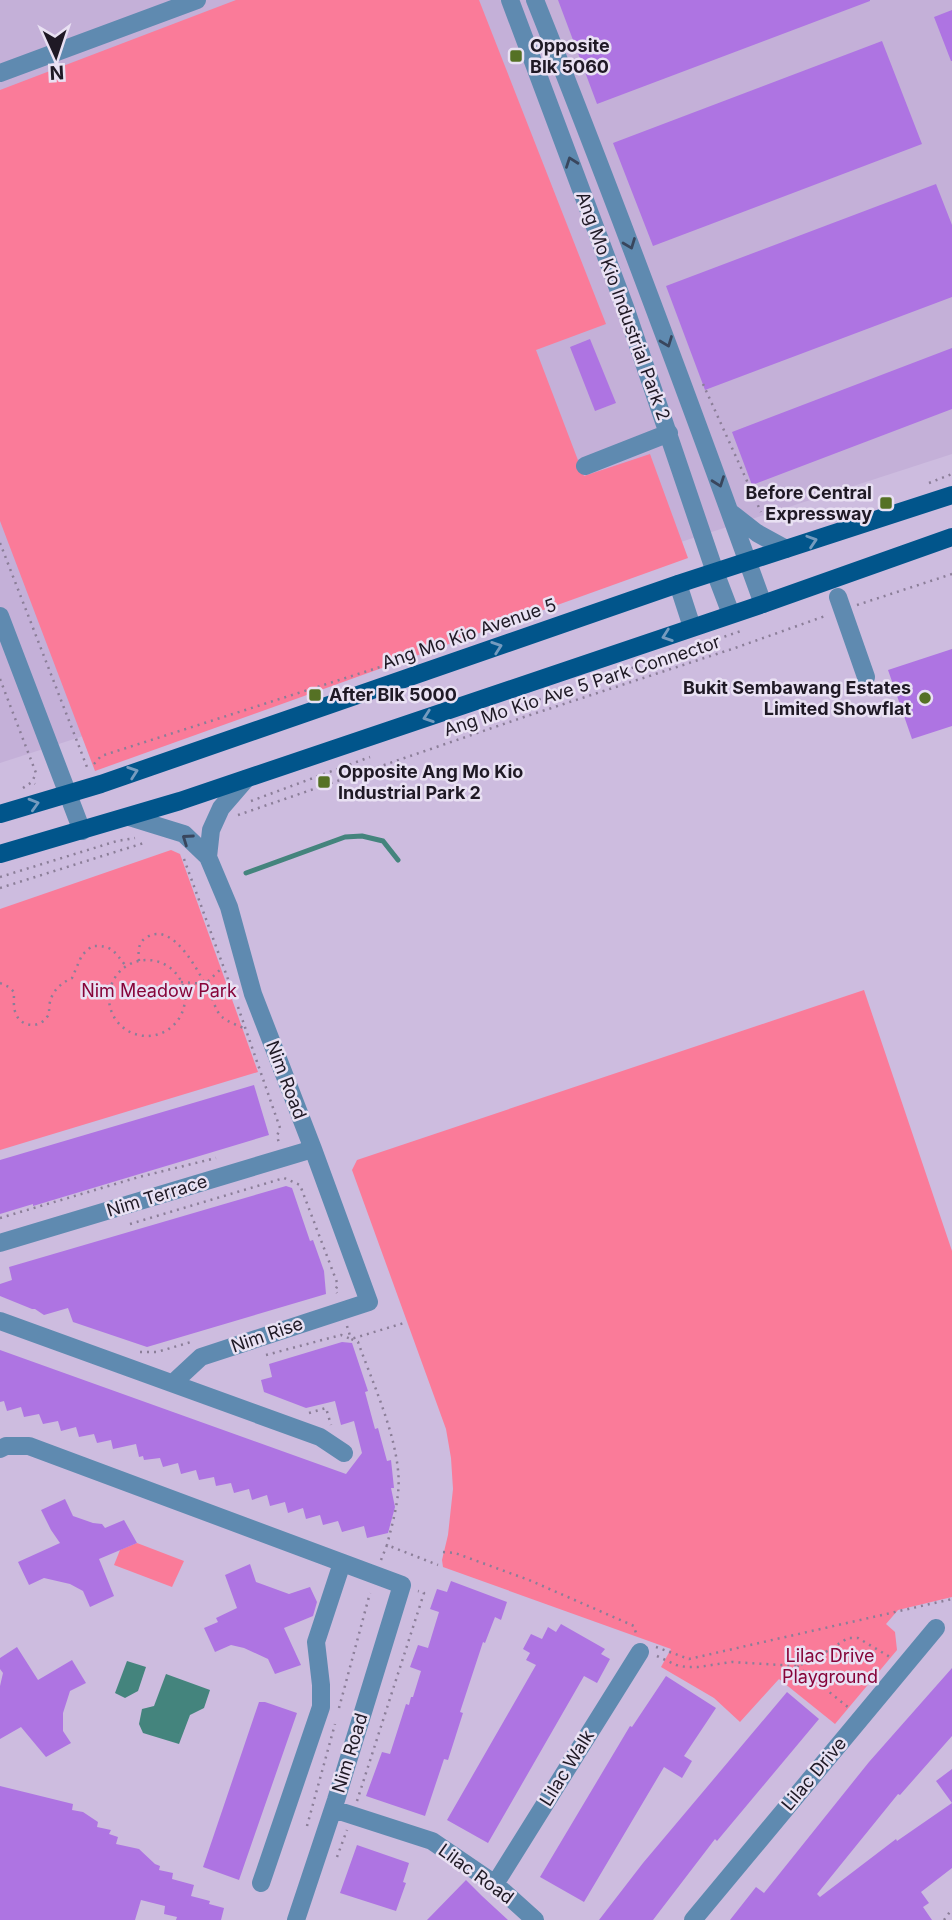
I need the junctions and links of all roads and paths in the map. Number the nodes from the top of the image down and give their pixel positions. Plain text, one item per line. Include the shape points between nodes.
1 (197, 0) edge
2 (510, 0) edge
3 (535, 0) edge
4 (0, 73) edge
5 (669, 433) junction
6 (585, 466) dead end
7 (952, 495) edge
8 (730, 512) junction
9 (952, 537) edge
10 (0, 543) edge
11 (786, 549) junction
12 (747, 561) junction
13 (715, 572) junction
14 (952, 574) edge
15 (678, 584) junction
16 (840, 603) junction
17 (763, 604) junction
18 (732, 614) junction
19 (0, 616) edge
20 (692, 627) junction
21 (866, 677) dead end
22 (0, 680) edge
23 (87, 767) dead end
24 (246, 779) junction
25 (32, 782) dead end
26 (68, 794) junction
27 (0, 814) edge
28 (129, 817) junction
29 (234, 817) dead end
30 (82, 831) junction
31 (181, 852) dead end
32 (0, 854) edge
33 (208, 857) junction
34 (0, 877) edge
35 (0, 888) edge
36 (139, 961) junction
37 (125, 965) junction
38 (223, 967) junction
39 (181, 982) junction
40 (0, 984) edge
41 (205, 984) junction
42 (246, 1029) junction
43 (277, 1136) junction
44 (271, 1145) dead end
45 (313, 1149) junction
46 (218, 1158) dead end
47 (285, 1158) junction
48 (293, 1182) junction
49 (0, 1218) edge
50 (129, 1224) dead end
51 (0, 1243) edge
52 (369, 1302) joint
53 (342, 1310) junction
54 (0, 1321) edge
55 (197, 1340) dead end
56 (137, 1351) dead end
57 (173, 1383) junction
58 (0, 1449) edge
59 (344, 1453) dead end
60 (387, 1545) junction
61 (443, 1552) dead end
62 (342, 1563) junction
63 (438, 1565) dead end
64 (375, 1575) junction
65 (402, 1585) junction
66 (952, 1599) edge
67 (936, 1628) dead end
68 (641, 1651) junction
69 (892, 1660) dead end
70 (797, 1666) junction
71 (339, 1709) dead end
72 (849, 1709) dead end
73 (335, 1722) dead end
74 (333, 1809) junction
75 (353, 1815) junction
76 (307, 1829) dead end
77 (336, 1860) dead end
78 (261, 1883) dead end
79 (495, 1884) junction
80 (952, 1909) edge
81 (296, 1920) edge
82 (535, 1920) edge
83 (693, 1920) edge
84 (944, 1920) edge

1 - 4 street
5 -> 2 street, Ang Mo Kio Industrial Park 2
3 -> 8 street, Ang Mo Kio Industrial Park 2
5 - 6 street
5 - 13 street, Ang Mo Kio Industrial Park 2
11 -> 7 main road, Ang Mo Kio Avenue 5
8 - 11 street
8 - 12 street, Ang Mo Kio Industrial Park 2
9 - 17 main road
10 - 23 path
11 - 12 main road, Ang Mo Kio Avenue 5
12 - 13 main road, Ang Mo Kio Avenue 5
12 - 17 street, Ang Mo Kio Industrial Park 2
13 - 15 main road, Ang Mo Kio Avenue 5
13 - 18 street, Ang Mo Kio Industrial Park 2
14 - 16 path, Ang Mo Kio Ave 5 Park Connector
15 - 20 street
26 -> 15 main road, Ang Mo Kio Avenue 5
16 - 21 street
16 - 29 path, Ang Mo Kio Ave 5 Park Connector via 735,648
17 - 18 main road
18 - 20 main road
19 - 26 street
20 -> 24 main road
22 - 25 path via 36,773
24 - 28 main road
24 - 33 street via 221,808 211,830
27 -> 26 main road, Ang Mo Kio Avenue 5
26 - 30 street
28 - 30 main road
33 -> 28 street via 184,834
30 - 32 main road
31 - 38 path
33 - 45 street, Nim Road via 229,907 253,994
34 - 35 path via 117,841 156,839
36 - 37 path
36 - 39 path via 156,961 171,968
36 - 41 path via 138,948 148,936 172,937
37 - 39 path via 112,981 108,998 122,1027 138,1035 155,1035 170,1028 181,1015 185,998
37 - 40 path via 112,949 92,946 72,978 53,993 49,1015 35,1026 20,1020 14,992
38 - 41 path
38 - 42 path
39 - 41 path
41 - 42 path via 221,1016
42 - 43 path via 280,1128
43 - 44 path
43 - 47 path
45 - 47 street, Nim Terrace
45 - 52 street, Nim Road
46 - 49 path
47 - 48 path
47 - 51 street, Nim Terrace
48 - 50 path via 284,1178
48 - 53 path via 300,1185 338,1285 335,1290
52 - 53 street, Nim Rise
53 - 57 street, Nim Rise via 201,1357
53 - 60 path via 391,1436 398,1472 396,1509
54 - 57 street
55 - 56 path via 157,1352
57 - 59 street via 320,1437
58 - 62 street via 29,1446
60 - 63 path
60 - 64 path
61 - 68 path via 529,1580 634,1626
62 - 64 street
62 - 78 street via 316,1642 321,1707
64 - 65 street
64 - 71 path
65 - 74 street, Nim Road
65 - 75 path via 424,1593
66 - 68 path via 689,1659 656,1647
67 - 83 street, Lilac Drive
68 - 70 path via 686,1667 732,1662
68 - 79 street, Lilac Walk
69 - 70 path via 853,1637
70 - 72 path
73 - 76 path
74 - 75 street, Lilac Road
74 - 81 street, Nim Road
75 - 77 path
75 - 79 street, Lilac Road via 432,1842
79 - 82 street, Lilac Road
80 - 84 path

